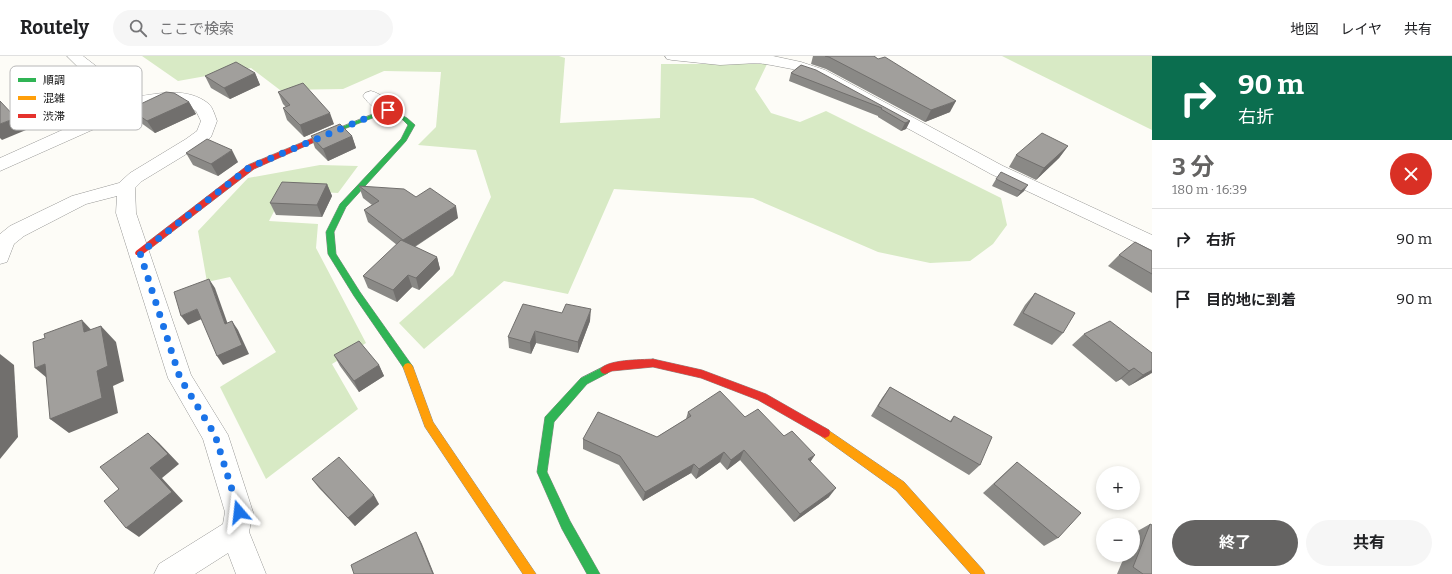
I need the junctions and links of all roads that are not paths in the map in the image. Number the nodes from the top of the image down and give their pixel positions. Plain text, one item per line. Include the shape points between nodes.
1 (74, 56) edge
2 (672, 56) edge
3 (84, 66) edge
4 (371, 96) dead end
5 (142, 100) edge
6 (388, 110) junction
7 (77, 130) edge
8 (0, 165) edge
9 (126, 187) junction
10 (1152, 243) edge
11 (140, 253) junction
12 (0, 257) edge
13 (235, 532) junction
14 (169, 574) edge
15 (251, 574) edge
16 (530, 574) edge
17 (594, 574) edge
18 (979, 574) edge

1 - 3 street
2 - 10 street via 726,61 758,59 803,66 836,80 859,96 997,170
4 - 6 street
5 - 9 street via 162,97 184,98 203,108 209,120 205,133 136,177
6 - 11 street via 250,167
6 - 16 street via 412,125 404,140 343,206 330,232 332,254 407,364 429,424
7 - 8 street
9 - 11 street via 129,228
9 - 12 street via 79,200 47,215 6,241
11 - 13 street via 180,378 215,435 239,512
13 - 14 street
13 - 15 street
17 - 18 street via 566,525 542,472 549,420 584,381 610,367 653,363 702,374 762,397 817,428 900,486

